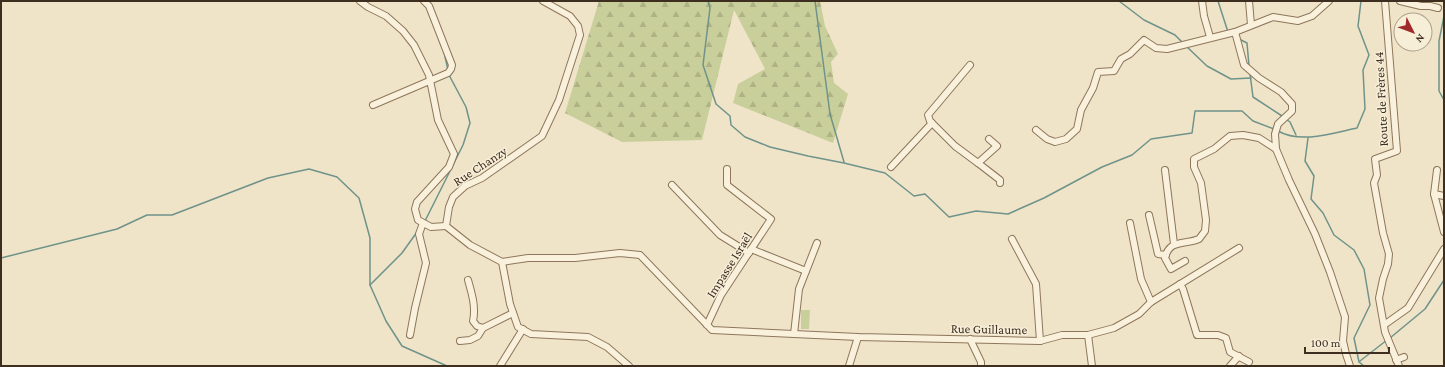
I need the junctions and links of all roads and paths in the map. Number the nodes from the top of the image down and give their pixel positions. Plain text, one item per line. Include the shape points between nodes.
1 (360, 1) edge
2 (424, 1) edge
3 (542, 1) edge
4 (1202, 1) edge
5 (1249, 1) edge
6 (1329, 1) edge
7 (1385, 1) edge
8 (1400, 1) edge
9 (1438, 8) dead end
10 (1251, 25) junction
11 (1235, 32) junction
12 (1210, 37) junction
13 (970, 65) dead end
14 (430, 80) junction
15 (373, 105) dead end
16 (932, 123) junction
17 (1036, 130) dead end
18 (989, 139) dead end
19 (1276, 149) junction
20 (978, 163) junction
21 (891, 167) dead end
22 (727, 169) dead end
23 (1165, 170) dead end
24 (1437, 170) dead end
25 (1000, 183) dead end
26 (672, 185) dead end
27 (1434, 194) junction
28 (1444, 196) edge
29 (1149, 215) dead end
30 (423, 223) junction
31 (1130, 223) dead end
32 (446, 226) junction
33 (1444, 232) edge
34 (1012, 239) dead end
35 (817, 243) dead end
36 (1174, 244) junction
37 (1239, 248) dead end
38 (1444, 248) edge
39 (750, 251) junction
40 (1166, 254) junction
41 (1184, 261) dead end
42 (502, 262) junction
43 (806, 270) junction
44 (468, 280) dead end
45 (1180, 284) junction
46 (1151, 302) junction
47 (513, 313) junction
48 (707, 325) junction
49 (1384, 325) junction
50 (483, 328) junction
51 (523, 329) junction
52 (410, 334) dead end
53 (794, 334) junction
54 (1088, 335) junction
55 (858, 337) junction
56 (970, 339) junction
57 (460, 341) dead end
58 (1040, 341) junction
59 (1239, 356) junction
60 (1404, 357) dead end
61 (1396, 360) junction
62 (1249, 362) dead end
63 (500, 366) edge
64 (629, 366) edge
65 (849, 366) edge
66 (981, 366) edge
67 (1092, 366) edge
68 (1230, 366) edge
69 (1350, 366) edge
70 (1399, 366) edge

1 - 14 street via 386,16 402,31 414,45
2 - 14 street via 452,67 448,73
3 - 32 street, Rue Chanzy via 570,16 578,26 580,35 552,117 542,136 482,178 465,186 453,197
4 - 12 street
5 - 10 street
6 - 10 street via 1312,16 1298,21 1273,17
7 - 49 street, Route de Frères 44 via 1397,150 1375,158 1377,175 1374,183 1389,254 1379,298
8 - 9 street
10 - 11 street
11 - 12 street
11 - 19 street via 1244,65 1292,104 1292,111 1278,124 1275,134
12 - 17 street via 1167,49 1156,48 1144,40 1121,59 1114,71 1098,72 1081,110 1077,129 1066,139 1055,142
13 - 16 street via 928,115
14 - 15 street
14 - 30 street via 438,120 454,154 449,167 417,202 415,209 418,220
16 - 20 street via 955,146
16 - 21 street
18 - 20 street via 997,146
19 - 36 street via 1259,138 1230,136 1214,149 1194,159 1194,167 1201,183 1206,230 1200,239
19 - 69 street via 1316,234 1330,272 1345,317 1343,341
20 - 25 street via 1000,180
22 - 39 street, Impasse Israël via 727,185 772,218
23 - 36 street
24 - 27 street
26 - 39 street via 720,235
27 - 28 street
27 - 33 street
29 - 40 street via 1158,254
30 - 32 street via 431,227
30 - 52 street via 420,234 426,263
31 - 46 street via 1141,279
32 - 42 street via 470,245
34 - 58 street via 1036,284
35 - 43 street
36 - 40 street via 1169,247
37 - 45 street, Rue Guillaume
38 - 49 street via 1408,308
39 - 43 street
39 - 48 street, Impasse Israël via 721,295
40 - 41 street via 1165,258 1171,269
42 - 47 street
42 - 48 street via 528,258 575,258 620,253 640,256
43 - 53 street via 799,289
44 - 50 street via 474,301 473,321 476,326
45 - 46 street, Rue Guillaume
45 - 59 street via 1198,336 1218,335 1226,338 1230,352
46 - 54 street, Rue Guillaume via 1139,314 1114,328
47 - 50 street
47 - 51 street via 518,326
48 - 53 street, Rue Guillaume via 712,330
49 - 61 street, Route de Frères 44
50 - 57 street via 478,336
51 - 63 street
51 - 64 street via 531,334 588,337 607,347
53 - 55 street, Rue Guillaume
54 - 58 street, Rue Guillaume via 1062,335
54 - 67 street
55 - 56 street, Rue Guillaume
55 - 65 street
56 - 58 street, Rue Guillaume
56 - 66 street
59 - 62 street
59 - 68 street
60 - 61 street
61 - 70 street, Route de Frères 44

